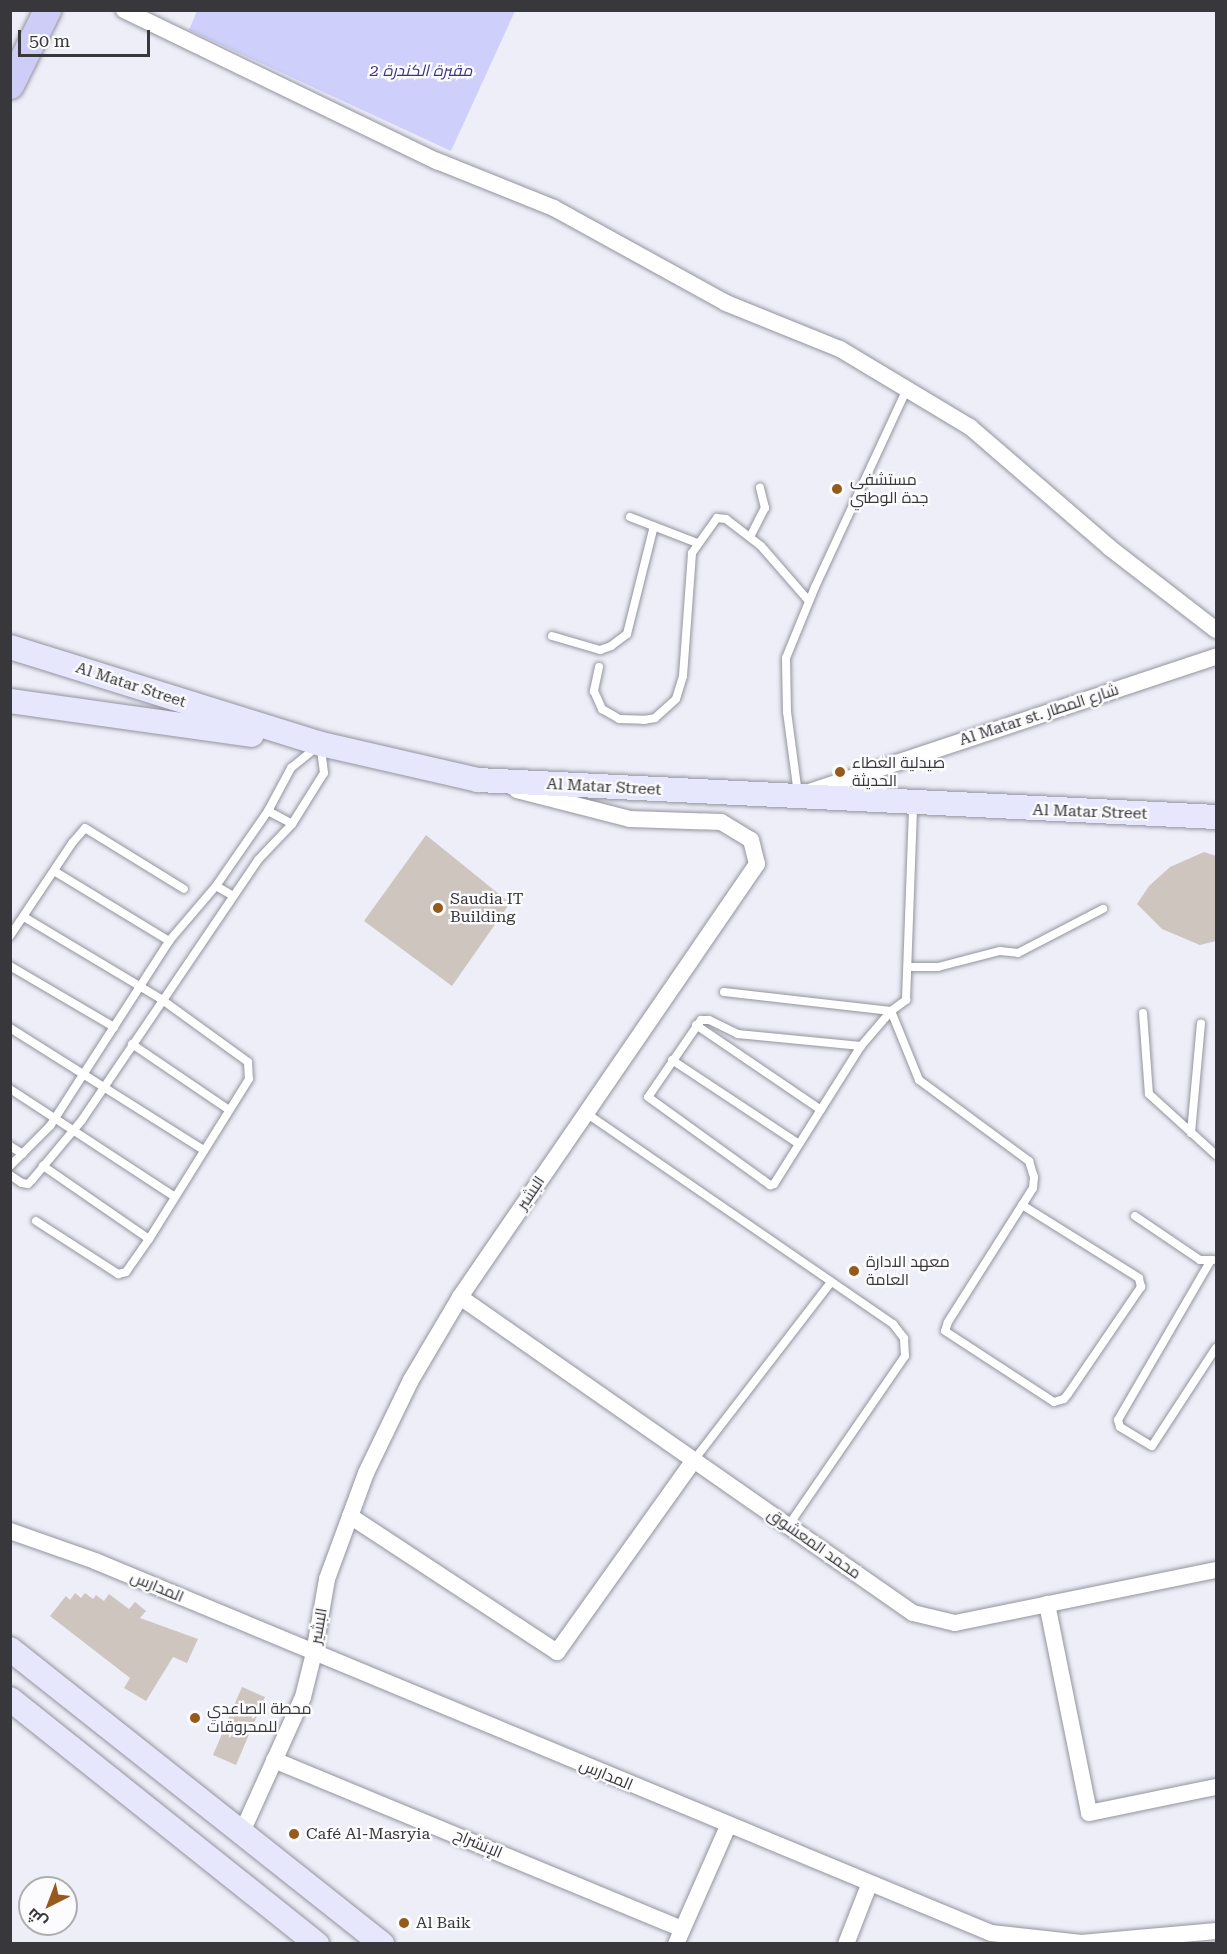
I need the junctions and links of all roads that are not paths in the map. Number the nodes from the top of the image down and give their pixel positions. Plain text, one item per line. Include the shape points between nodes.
1 (47, 10) edge
2 (124, 10) edge
3 (10, 85) edge
4 (907, 389) junction
5 (760, 488) dead end
6 (630, 517) dead end
7 (654, 526) junction
8 (750, 537) junction
9 (697, 543) junction
10 (809, 601) junction
11 (1216, 630) edge
12 (552, 636) dead end
13 (10, 647) edge
14 (1216, 657) edge
15 (599, 667) dead end
16 (10, 701) edge
17 (321, 744) junction
18 (478, 780) junction
19 (796, 796) junction
20 (914, 804) junction
21 (268, 811) junction
22 (1216, 817) edge
23 (292, 824) junction
24 (54, 871) junction
25 (216, 886) junction
26 (184, 889) dead end
27 (232, 896) junction
28 (1103, 909) dead end
29 (24, 917) junction
30 (10, 936) edge
31 (169, 942) junction
32 (10, 966) edge
33 (908, 967) junction
34 (140, 987) junction
35 (724, 992) dead end
36 (161, 999) junction
37 (891, 1011) junction
38 (1143, 1013) dead end
39 (1202, 1023) dead end
40 (696, 1025) junction
41 (114, 1026) junction
42 (10, 1028) edge
43 (132, 1044) junction
44 (861, 1047) junction
45 (672, 1060) junction
46 (84, 1073) junction
47 (105, 1086) junction
48 (10, 1089) edge
49 (229, 1110) junction
50 (821, 1110) junction
51 (586, 1113) junction
52 (56, 1117) junction
53 (74, 1129) junction
54 (1191, 1133) junction
55 (799, 1144) junction
56 (10, 1146) edge
57 (204, 1150) junction
58 (23, 1154) junction
59 (1216, 1155) edge
60 (10, 1166) edge
61 (43, 1167) junction
62 (10, 1175) edge
63 (175, 1197) junction
64 (1022, 1205) junction
65 (1135, 1215) dead end
66 (36, 1221) dead end
67 (149, 1239) junction
68 (1214, 1260) edge
69 (831, 1282) junction
70 (460, 1297) junction
71 (1216, 1348) edge
72 (694, 1460) junction
73 (350, 1516) junction
74 (788, 1526) junction
75 (14, 1534) edge
76 (1216, 1570) edge
77 (1047, 1604) junction
78 (10, 1649) edge
79 (314, 1653) junction
80 (10, 1699) edge
81 (274, 1760) junction
82 (1216, 1787) edge
83 (728, 1826) junction
84 (242, 1832) junction
85 (869, 1885) junction
86 (1216, 1931) edge
87 (679, 1936) edge
88 (1011, 1940) edge
89 (1173, 1940) edge
90 (317, 1944) edge
91 (382, 1944) edge
92 (846, 1944) edge

1 - 3 main road
2 - 4 street via 437,161 554,207 726,303 840,350
4 - 10 lane
4 - 11 street via 970,427 1110,548
5 - 8 lane via 765,508
6 - 7 lane
7 - 9 lane
7 - 12 lane via 627,634 600,650
8 - 9 lane via 721,518 715,519
8 - 10 lane
9 - 15 lane via 692,553 680,693 660,715 644,720 619,719 602,709 594,691
10 - 19 lane via 784,665
13 - 17 main road, Al Matar Street
14 - 19 street, Al Matar st. شارع المطار
16 - 17 main road
17 - 18 main road, Al Matar Street
17 - 21 lane via 291,768
17 - 23 lane via 324,773
18 - 19 main road, Al Matar Street
18 - 51 street, البشير via 630,819 721,822 751,840 757,864
19 - 20 main road, Al Matar Street
20 - 22 main road, Al Matar Street
20 - 33 lane
21 - 23 lane
21 - 25 lane
23 - 27 lane via 258,860
24 - 26 lane via 85,828
24 - 29 lane
24 - 31 lane
25 - 27 lane
25 - 31 lane
27 - 36 lane
28 - 33 lane via 1018,953 1000,951 938,967
29 - 30 lane
29 - 34 lane
31 - 34 lane
32 - 41 lane
33 - 37 lane via 906,1000
34 - 36 lane
34 - 41 lane
35 - 37 lane
36 - 43 lane
36 - 49 lane via 248,1062 249,1079
37 - 44 lane
37 - 64 lane via 919,1080 1029,1161 1033,1188
38 - 54 lane via 1149,1095
39 - 54 lane
40 - 44 lane via 701,1020 710,1020 738,1034
40 - 45 lane
40 - 50 lane
41 - 46 lane
42 - 46 lane
43 - 47 lane
43 - 49 lane
44 - 50 lane
45 - 55 lane
45 - 55 lane via 648,1097 770,1185
46 - 47 lane
46 - 52 lane
47 - 53 lane
47 - 57 lane
48 - 52 lane
49 - 57 lane
50 - 55 lane
51 - 69 lane
51 - 70 street, البشير
52 - 53 lane
52 - 58 lane
53 - 61 lane
53 - 63 lane
54 - 59 lane
56 - 58 lane
57 - 63 lane
58 - 60 lane
61 - 62 lane via 28,1184
61 - 67 lane
63 - 67 lane
64 - 64 lane via 945,1331 1054,1402 1068,1394 1142,1287 1139,1278
65 - 68 lane via 1200,1260
66 - 67 lane via 118,1274 126,1272
68 - 71 lane via 1120,1416 1120,1426 1152,1446
69 - 72 lane
69 - 74 lane via 893,1324 904,1338 905,1356
70 - 72 street, محمد المعشوق
70 - 73 street, البشير via 411,1380
72 - 73 street via 556,1652
72 - 74 street, محمد المعشوق
73 - 79 street, البشير via 327,1580
74 - 77 street, محمد المعشوق via 913,1613 956,1623
75 - 79 street, المدارس via 95,1561
76 - 77 street, محمد المعشوق
77 - 82 street via 1089,1813
78 - 84 main road
79 - 81 street, البشير via 303,1697
79 - 83 street, المدارس
80 - 90 main road
81 - 84 street, البشير
81 - 87 street, الإنشراح
83 - 85 street, المدارس
83 - 87 street
84 - 91 main road
85 - 88 street, المدارس
85 - 92 street
86 - 89 street, المدارس
88 - 89 street, المدارس

